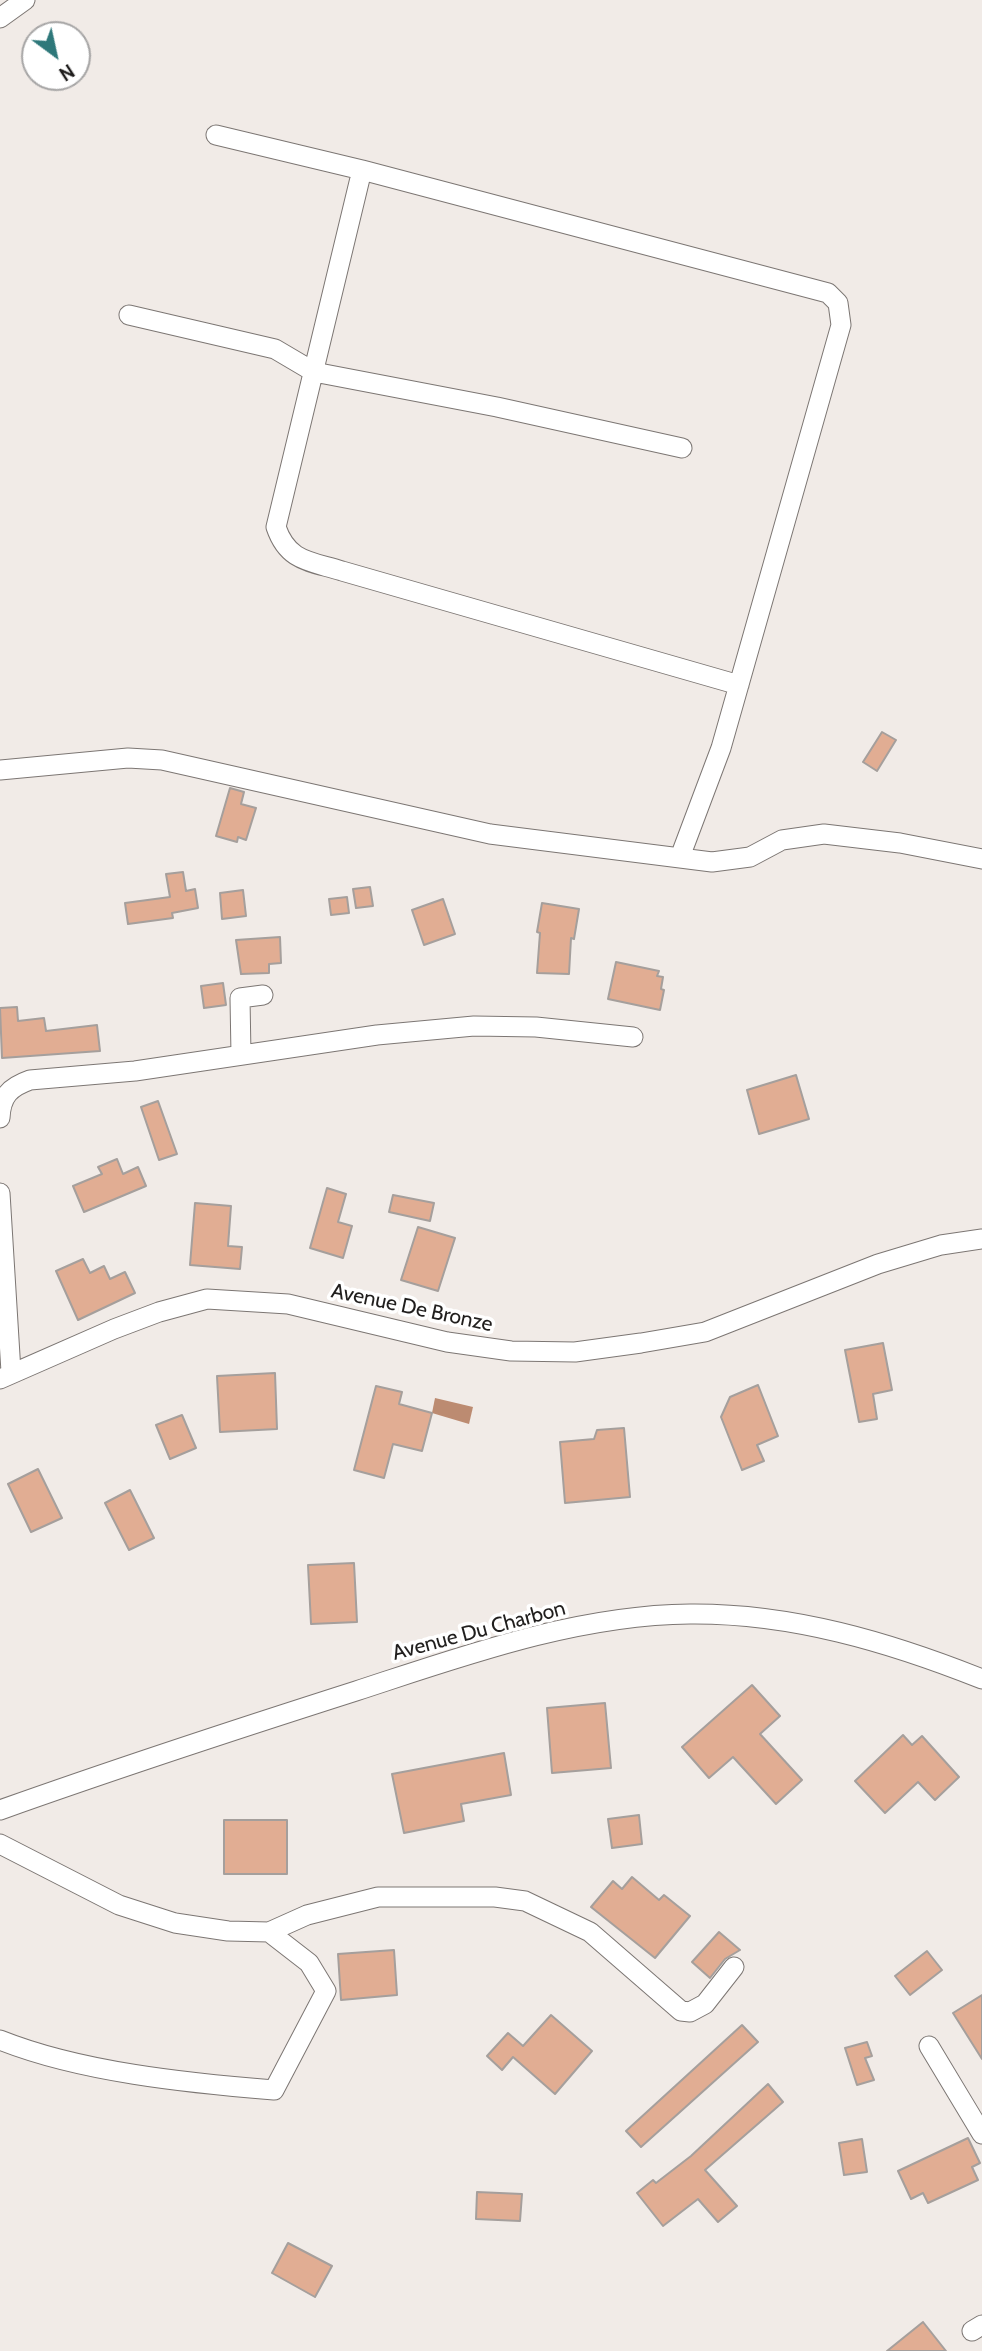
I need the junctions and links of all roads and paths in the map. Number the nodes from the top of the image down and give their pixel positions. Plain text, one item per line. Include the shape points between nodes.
1 (25, 0) edge
2 (0, 18) edge
3 (216, 135) dead end
4 (362, 170) junction
5 (129, 315) dead end
6 (314, 372) junction
7 (682, 449) dead end
8 (739, 685) junction
9 (0, 770) edge
10 (680, 857) junction
11 (982, 859) edge
12 (263, 995) dead end
13 (633, 1037) dead end
14 (241, 1055) junction
15 (0, 1118) edge
16 (0, 1193) edge
17 (982, 1239) edge
18 (6, 1376) edge
19 (982, 1679) edge
20 (0, 1810) edge
21 (0, 1844) edge
22 (269, 1931) junction
23 (734, 1967) dead end
24 (0, 2040) edge
25 (929, 2046) dead end
26 (982, 2134) edge

1 - 2 street
3 - 4 street
4 - 6 street
4 - 8 street via 828,293 838,303 841,325
5 - 6 street via 275,349
6 - 7 street
6 - 8 street via 276,527 283,547 299,558
8 - 10 street
9 - 10 street via 128,758 162,760 467,830
10 - 11 street via 734,860 758,854 782,840 824,834
12 - 14 street via 240,998
13 - 14 street via 501,1024 377,1035
14 - 15 street via 30,1080 4,1095
16 - 18 street
17 - 18 street, Avenue De Bronze via 941,1245 878,1264 705,1332 641,1343 575,1352 510,1351 447,1342 288,1304 207,1299 159,1312
19 - 20 street, Avenue Du Charbon via 849,1633 748,1618 691,1614 630,1617 446,1662
21 - 22 street via 130,1908 175,1923
22 - 23 street via 307,1915 378,1897 495,1897 525,1901 590,1932 681,2011 699,2009
22 - 24 street via 309,1963 326,1991 274,2090 177,2080 37,2055
25 - 26 street

